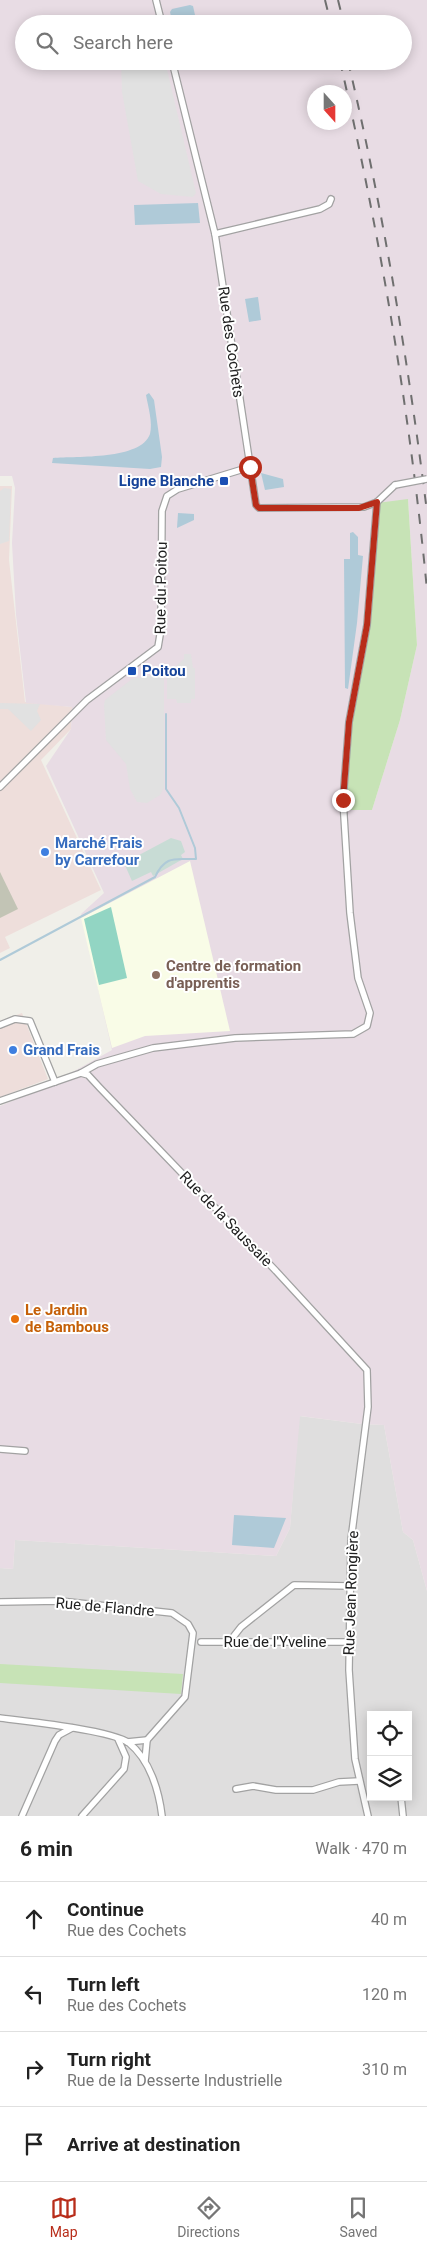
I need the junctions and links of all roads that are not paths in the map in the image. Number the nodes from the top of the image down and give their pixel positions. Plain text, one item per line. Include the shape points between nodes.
1 (156, 0) edge
2 (160, 15) edge
3 (174, 70) edge
4 (331, 199) dead end
5 (215, 234) junction
6 (250, 467) junction
7 (427, 479) edge
8 (377, 502) junction
9 (0, 787) edge
10 (0, 1024) edge
11 (81, 1073) junction
12 (55, 1082) junction
13 (0, 1101) edge
14 (366, 1370) joint
15 (0, 1449) edge
16 (25, 1451) dead end
17 (350, 1586) junction
18 (0, 1602) edge
19 (230, 1641) junction
20 (201, 1642) dead end
21 (348, 1642) junction
22 (0, 1718) edge
23 (72, 1728) junction
24 (117, 1738) junction
25 (147, 1740) junction
26 (127, 1742) junction
27 (145, 1761) junction
28 (359, 1781) junction
29 (236, 1789) dead end
30 (401, 1801) edge
31 (22, 1816) edge
32 (82, 1816) edge
33 (162, 1816) edge
34 (368, 1816) edge
35 (403, 1816) edge

1 - 2 street
3 - 5 street, Rue des Cochets
4 - 5 street via 320,209
5 - 6 street, Rue des Cochets
6 - 8 street, Rue des Cochets via 259,508 359,508
6 - 9 street, Rue du Poitou via 178,489 167,496 162,511 158,647 88,700
7 - 8 street, bridge via 395,485
8 - 11 street via 369,608 348,731 343,800 357,974 368,1006 369,1023 362,1031 352,1034 235,1038 153,1048 97,1064
10 - 12 street via 15,1019 30,1021
11 - 12 street
11 - 14 street, Rue de la Saussaie via 100,1088 251,1244
12 - 13 street
14 - 17 street, Rue Jean Rongière via 368,1406 351,1540
15 - 16 street
17 - 19 street via 294,1584 241,1626
17 - 21 street, Rue Jean Rongière
18 - 25 street, Rue de Flandre via 60,1601 172,1613 180,1617 192,1633 183,1700
19 - 20 street, Rue de l'Yveline
19 - 21 street, Rue de l'Yveline
21 - 28 street, Rue Jean Rongière via 350,1712
22 - 23 street
23 - 24 street
23 - 31 street via 55,1741
24 - 26 street
24 - 32 street via 126,1757 124,1769
25 - 26 street
25 - 27 street
26 - 27 street
27 - 33 street
28 - 29 street via 339,1782 313,1790 253,1786
28 - 34 street, Rue Jean Rongière
30 - 35 street

